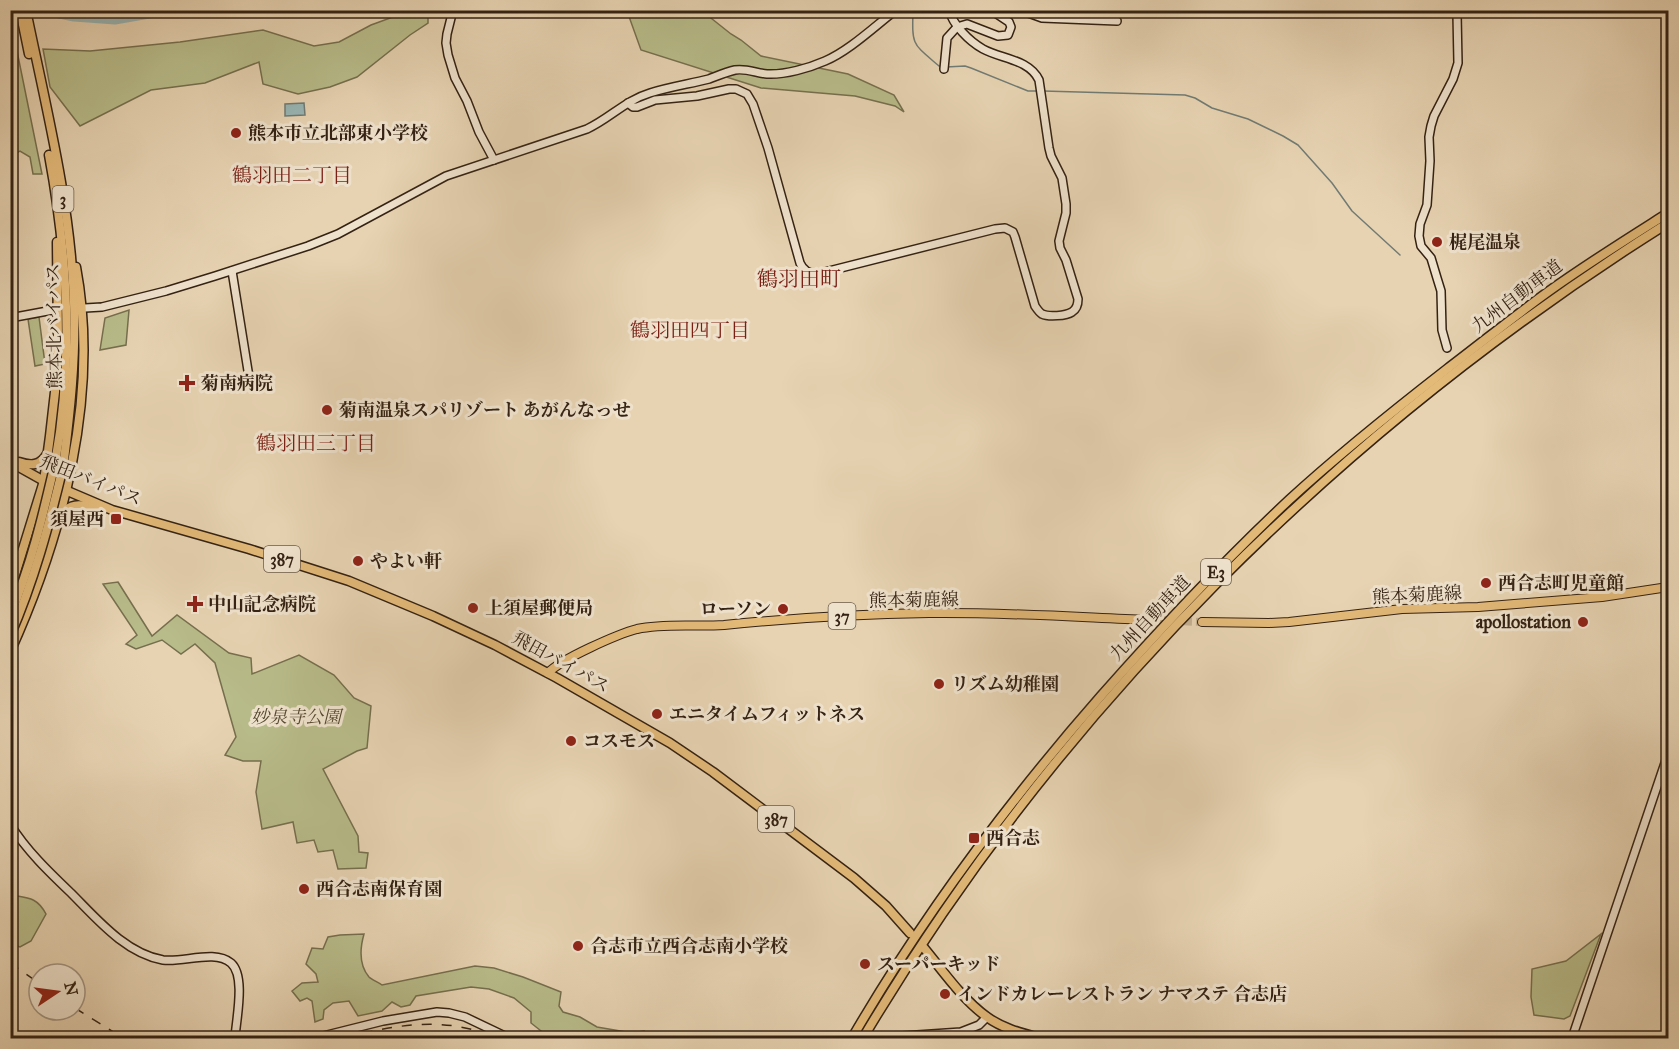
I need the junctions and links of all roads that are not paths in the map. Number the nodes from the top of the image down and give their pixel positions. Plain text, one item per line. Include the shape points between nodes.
1 (20, 10) edge
2 (26, 10) edge
3 (453, 10) edge
4 (896, 10) edge
5 (949, 10) edge
6 (991, 10) edge
7 (1020, 10) edge
8 (1456, 10) edge
9 (1117, 21) dead end
10 (957, 27) junction
11 (945, 67) dead end
12 (41, 96) junction
13 (628, 103) junction
14 (494, 160) junction
15 (56, 190) junction
16 (1668, 213) edge
17 (66, 221) junction
18 (1668, 223) edge
19 (232, 271) junction
20 (85, 308) dead end
21 (52, 310) dead end
22 (10, 318) edge
23 (1447, 348) dead end
24 (249, 377) dead end
25 (48, 450) junction
26 (10, 460) edge
27 (59, 465) junction
28 (44, 481) junction
29 (65, 490) junction
30 (112, 510) junction
31 (48, 550) junction
32 (1668, 587) edge
33 (10, 591) edge
34 (10, 615) edge
35 (1148, 620) tunnel mouth
36 (1202, 622) tunnel mouth
37 (10, 636) edge
38 (10, 652) edge
39 (548, 674) junction
40 (1668, 754) edge
41 (10, 824) edge
42 (910, 933) dead end
43 (924, 948) dead end
44 (987, 1017) junction
45 (864, 1027) junction
46 (235, 1038) edge
47 (315, 1038) edge
48 (509, 1038) edge
49 (852, 1038) edge
50 (862, 1038) edge
51 (873, 1038) edge
52 (1039, 1038) edge
53 (1572, 1038) edge

1 - 12 highway, 熊本北バイパス / 3
2 - 12 highway, 熊本北バイパス / 3
3 - 14 street via 446,43 448,55
4 - 13 street via 824,62 774,74 734,70 649,93
5 - 10 street
6 - 10 street via 1009,22 1008,35 998,36 967,24
7 - 9 street via 1042,18
8 - 23 street via 1458,63 1431,126 1427,205 1419,236 1437,278
10 - 11 street via 947,38
10 - 13 street via 983,49 1016,61 1039,80 1049,148 1062,178 1066,213 1059,241 1078,298 1073,312 1047,315 1039,311 1013,232 1005,228 817,274 808,272 800,263 768,148 747,94 729,89 633,107
12 - 15 highway, 熊本北バイパス / 3
12 - 17 highway, 熊本北バイパス / 3
13 - 14 street via 598,124
14 - 19 street via 446,176 330,238
15 - 25 highway via 58,342
15 - 27 highway, 熊本北バイパス / 3 via 66,274 67,323
16 - 45 highway, 九州自動車道 / E3 via 1545,294 1389,414 1290,499 1166,622 1019,795 918,934
17 - 27 highway, 熊本北バイパス / 3 via 74,303 74,353 71,404
17 - 29 highway via 79,283 84,355 76,437
18 - 45 highway, 九州自動車道 / E3 via 1472,358 1294,508 1217,583 1052,766
19 - 20 street via 102,307
19 - 24 street
21 - 22 street
25 - 26 highway via 36,464
25 - 28 highway
26 - 28 highway, 飛田バイパス / 387
27 - 34 highway, 熊本北バイパス / 3, bridge
27 - 37 highway, 熊本北バイパス / 3, bridge via 46,534
28 - 29 highway, 飛田バイパス / 387
28 - 33 highway
29 - 30 highway, 飛田バイパス / 387
29 - 31 highway
30 - 31 highway via 70,506 62,515
30 - 39 highway, 飛田バイパス / 387 via 349,581 467,631
31 - 38 highway
32 - 36 main road, 熊本菊鹿線 via 1602,597 1384,610 1289,622
35 - 39 main road, 熊本菊鹿線 / 37 via 929,613 653,627 635,630 587,650 561,662
39 - 42 highway, 飛田バイパス / 387 via 713,772 855,878
40 - 53 street
41 - 46 street via 54,876 109,930 134,948 165,960 217,957 232,964 239,981
43 - 44 highway
44 - 51 street via 961,1032
44 - 52 highway
45 - 49 highway, 九州自動車道 / E3
45 - 50 highway, 九州自動車道 / E3
47 - 48 street via 437,1012 465,1017

